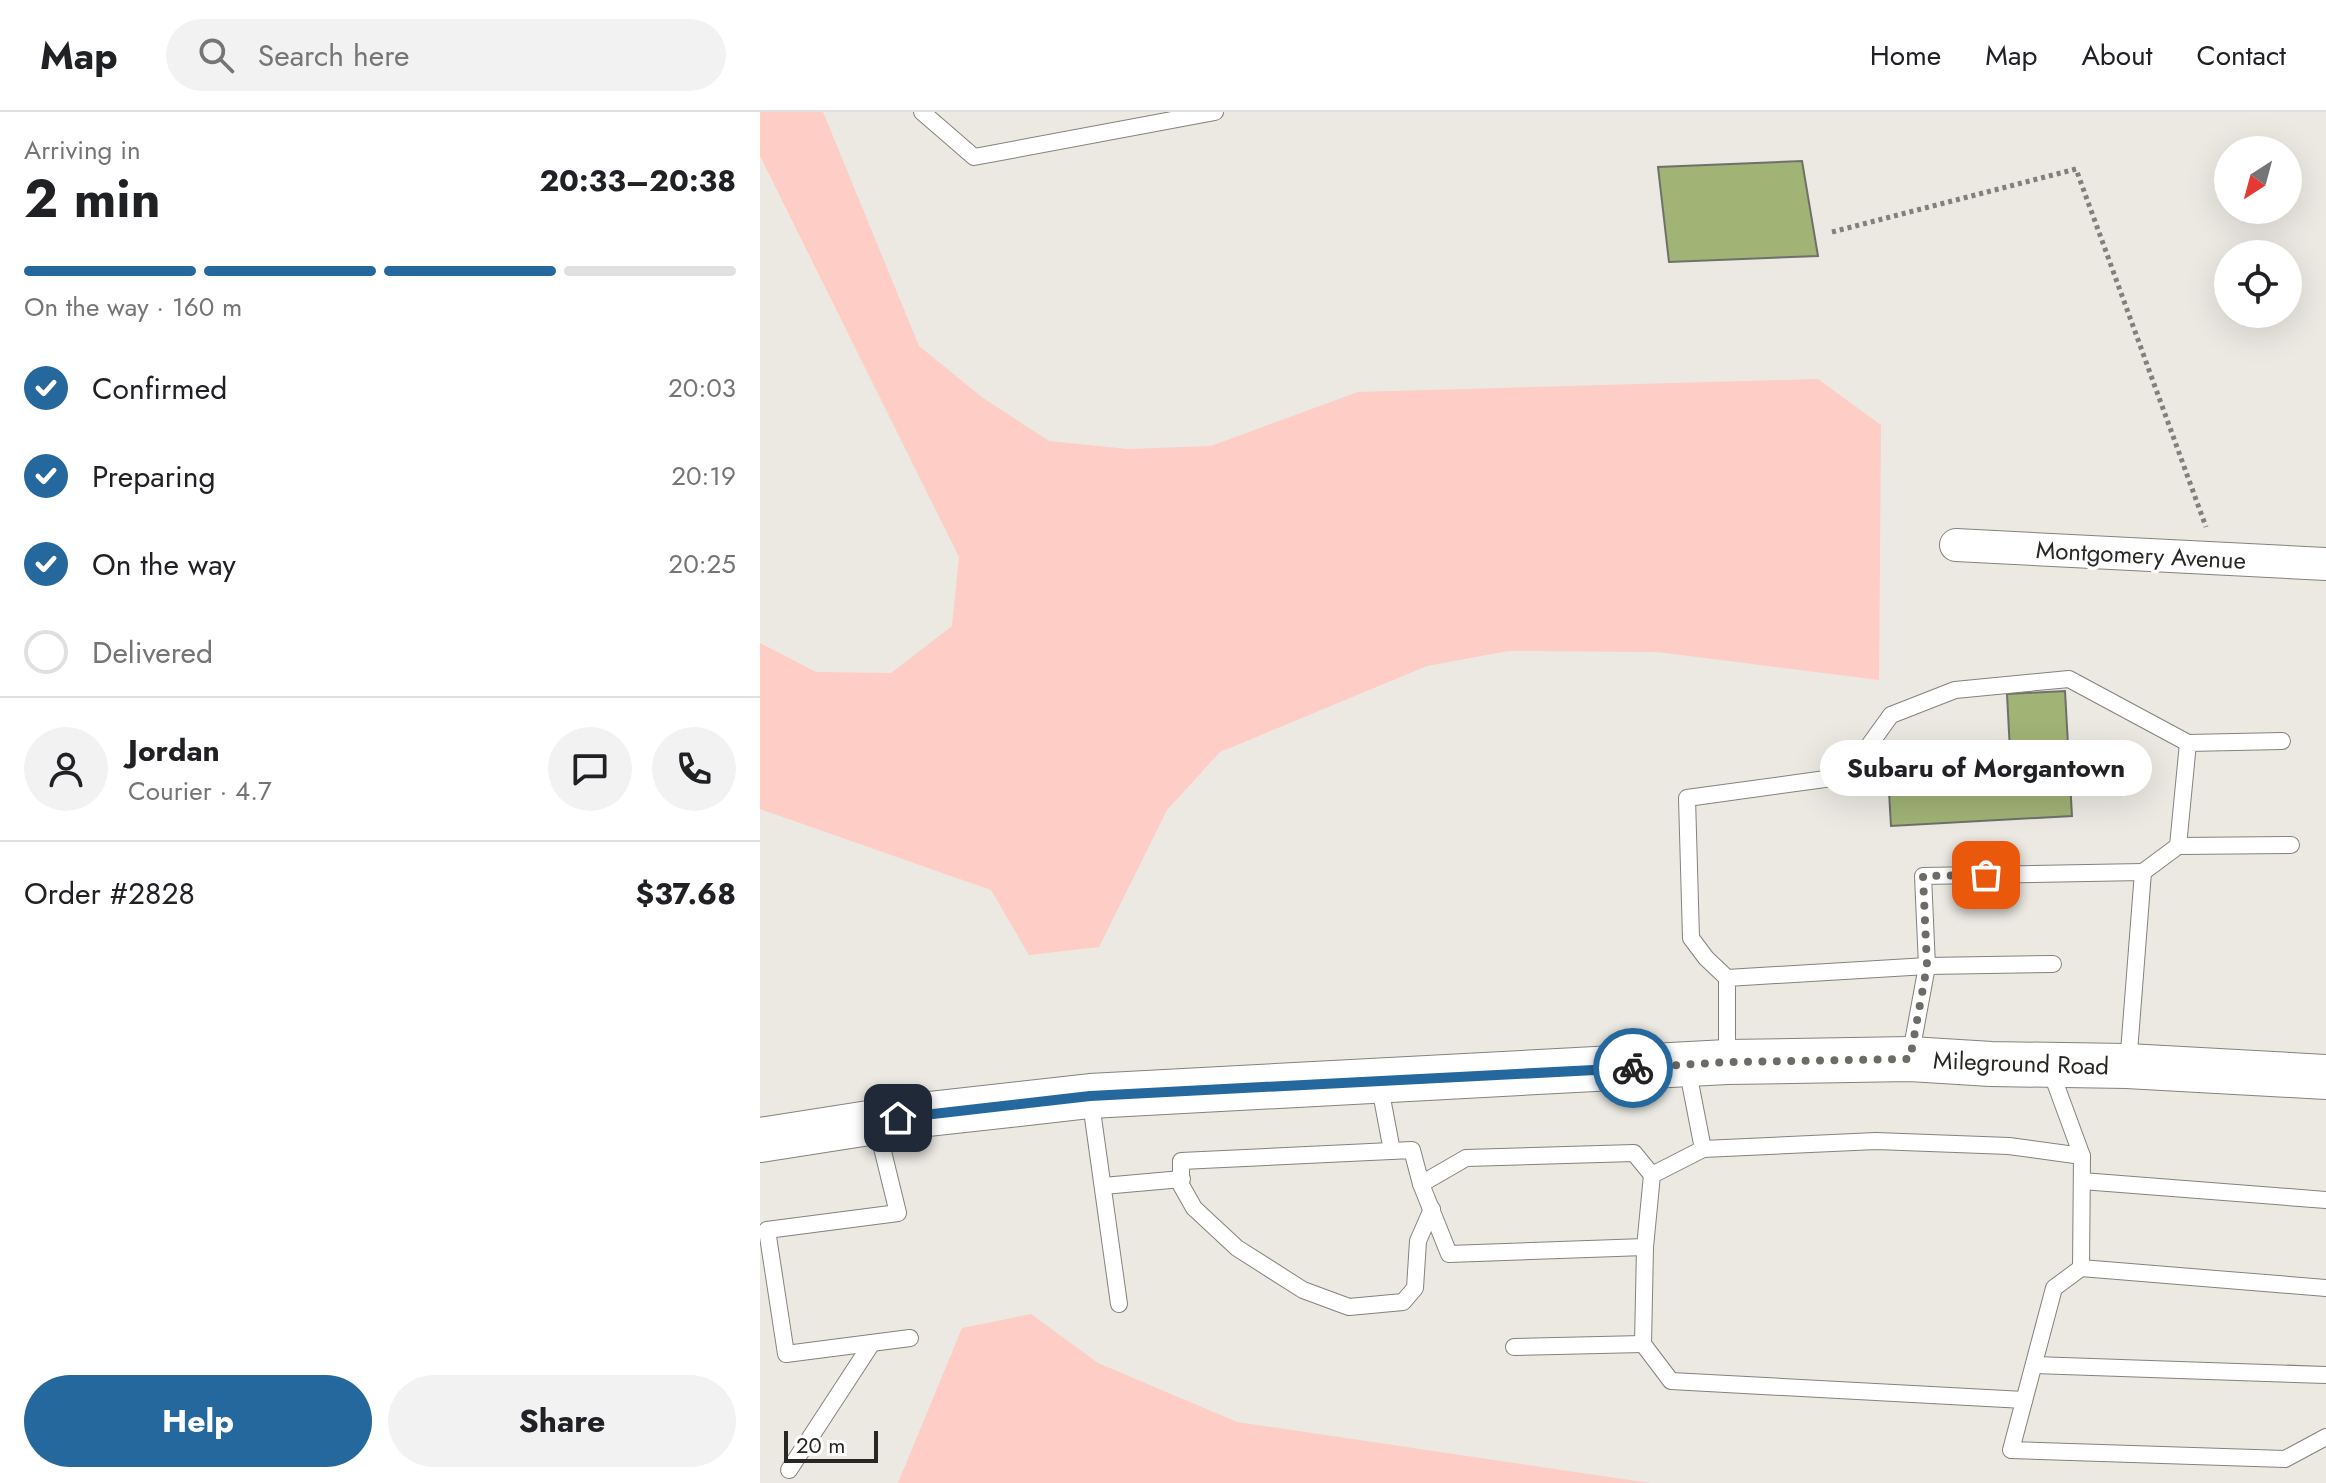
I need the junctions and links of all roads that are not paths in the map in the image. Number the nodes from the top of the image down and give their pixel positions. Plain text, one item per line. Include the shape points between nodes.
1 (922, 112) edge
2 (1215, 112) edge
3 (1956, 545) dead end
4 (2326, 564) edge
5 (2282, 741) dead end
6 (2188, 743) junction
7 (2291, 845) dead end
8 (2178, 846) junction
9 (2143, 872) junction
10 (2053, 964) dead end
11 (1927, 966) junction
12 (1727, 978) junction
13 (1910, 1059) junction
14 (1707, 1064) junction
15 (2049, 1064) junction
16 (2127, 1066) junction
17 (2326, 1077) edge
18 (1379, 1082) junction
19 (1090, 1096) junction
20 (876, 1121) junction
21 (760, 1140) edge
22 (1703, 1149) junction
23 (1392, 1151) junction
24 (2082, 1156) junction
25 (1652, 1175) junction
26 (1182, 1179) junction
27 (2082, 1181) junction
28 (1421, 1184) junction
29 (1103, 1186) junction
30 (2326, 1200) edge
31 (1432, 1209) junction
32 (1645, 1247) junction
33 (2081, 1268) junction
34 (2326, 1288) edge
35 (1119, 1304) dead end
36 (910, 1338) dead end
37 (872, 1343) junction
38 (1643, 1344) junction
39 (1514, 1347) dead end
40 (2034, 1365) junction
41 (2326, 1375) edge
42 (2024, 1400) junction
43 (2326, 1437) edge
44 (789, 1470) dead end

1 - 2 lane via 974,157
3 - 4 street, Montgomery Avenue
5 - 6 lane
6 - 8 lane
6 - 12 lane via 2069,679 1955,690 1891,715 1847,776 1687,798 1691,938
7 - 8 lane
8 - 9 lane
9 - 11 lane via 1923,876
9 - 16 lane
10 - 11 lane
11 - 12 lane
11 - 13 lane
12 - 14 lane
13 - 14 main road, Mileground Road
13 - 15 main road, Mileground Road
14 - 18 main road, Mileground Road
14 - 22 lane
15 - 16 main road, Mileground Road
15 - 24 lane
16 - 17 main road, Mileground Road
18 - 19 main road, Mileground Road
18 - 23 lane
19 - 20 main road, Mileground Road
19 - 29 lane
20 - 21 main road, Mileground Road
20 - 37 lane via 898,1213 767,1230 786,1354
22 - 24 lane via 1876,1141 2009,1146
22 - 25 lane
23 - 26 lane via 1181,1161
23 - 28 lane via 1412,1150
24 - 27 lane
25 - 28 lane via 1634,1153 1466,1158
25 - 32 lane
26 - 29 lane
26 - 31 lane via 1194,1208 1237,1248 1303,1290 1349,1307 1403,1302 1415,1288 1418,1241
27 - 30 lane
27 - 33 lane
28 - 31 lane
29 - 35 lane
31 - 32 lane via 1449,1254
32 - 38 lane
33 - 34 lane
33 - 40 lane via 2054,1288
36 - 37 lane
37 - 44 lane
38 - 39 lane
38 - 42 lane via 1671,1381
40 - 41 lane
40 - 42 lane
42 - 43 lane via 2011,1450 2285,1459

